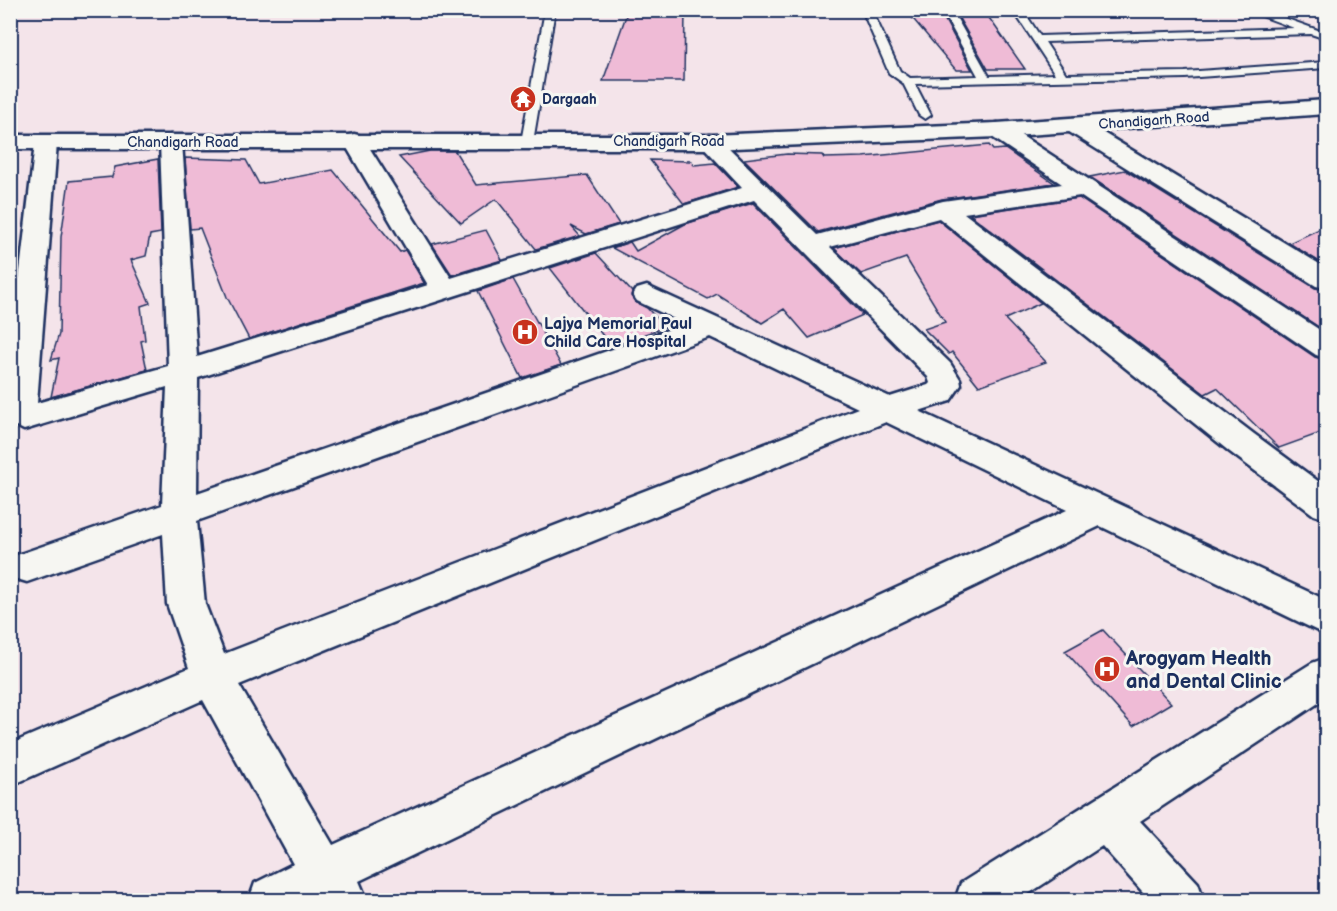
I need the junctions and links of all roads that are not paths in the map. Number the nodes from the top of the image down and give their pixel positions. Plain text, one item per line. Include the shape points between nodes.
1 (550, 10) edge
2 (867, 10) edge
3 (947, 10) edge
4 (1018, 10) edge
5 (1251, 10) edge
6 (1315, 31) junction
7 (1326, 36) edge
8 (1037, 39) junction
9 (1326, 65) edge
10 (1063, 78) junction
11 (986, 80) junction
12 (908, 81) junction
13 (1326, 87) edge
14 (1326, 107) edge
15 (925, 115) junction
16 (786, 118) dead end
17 (508, 119) dead end
18 (532, 119) junction
19 (555, 119) dead end
20 (1074, 125) junction
21 (997, 130) junction
22 (354, 141) junction
23 (10, 142) edge
24 (171, 142) junction
25 (527, 142) junction
26 (710, 142) junction
27 (46, 143) junction
28 (1085, 188) junction
29 (758, 190) junction
30 (943, 208) junction
31 (812, 244) junction
32 (1326, 280) edge
33 (443, 288) junction
34 (647, 295) dead end
35 (710, 326) junction
36 (1326, 348) edge
37 (183, 372) junction
38 (888, 409) junction
39 (1326, 505) edge
40 (1101, 510) junction
41 (179, 513) junction
42 (27, 567) dead end
43 (1326, 618) edge
44 (1326, 676) edge
45 (212, 677) junction
46 (11, 765) edge
47 (1107, 818) junction
48 (334, 886) edge
49 (988, 898) edge
50 (272, 900) edge
51 (1181, 900) edge

1 - 18 lane
2 - 12 lane via 895,73
3 - 11 lane
4 - 8 lane
5 - 6 lane
6 - 7 lane
6 - 8 lane
8 - 10 lane
9 - 10 lane via 1185,75
10 - 11 lane
11 - 12 lane
12 - 15 lane
13 - 15 street, Chandigarh Road
14 - 20 street, Chandigarh Road
15 - 16 street, Chandigarh Road
17 - 18 street
18 - 19 street
18 - 25 lane
20 - 21 street, Chandigarh Road
20 - 32 street
21 - 26 street, Chandigarh Road
21 - 28 street
22 - 24 street, Chandigarh Road
22 - 25 street, Chandigarh Road
22 - 33 street
23 - 27 street, Chandigarh Road
24 - 27 street, Chandigarh Road
24 - 37 street
25 - 26 street, Chandigarh Road
26 - 29 street
27 - 37 street via 21,415 33,417
28 - 30 street
28 - 36 street
29 - 31 street
29 - 33 street
30 - 31 street
30 - 39 street
31 - 38 street via 945,379 946,386 939,393
33 - 37 street
34 - 35 street
35 - 38 street
35 - 41 street
37 - 41 street
38 - 40 street
38 - 45 street
40 - 43 street
40 - 48 street
41 - 42 street
41 - 45 street via 186,604
44 - 47 street
45 - 46 street
45 - 48 street
47 - 49 street
47 - 51 street
48 - 50 street

